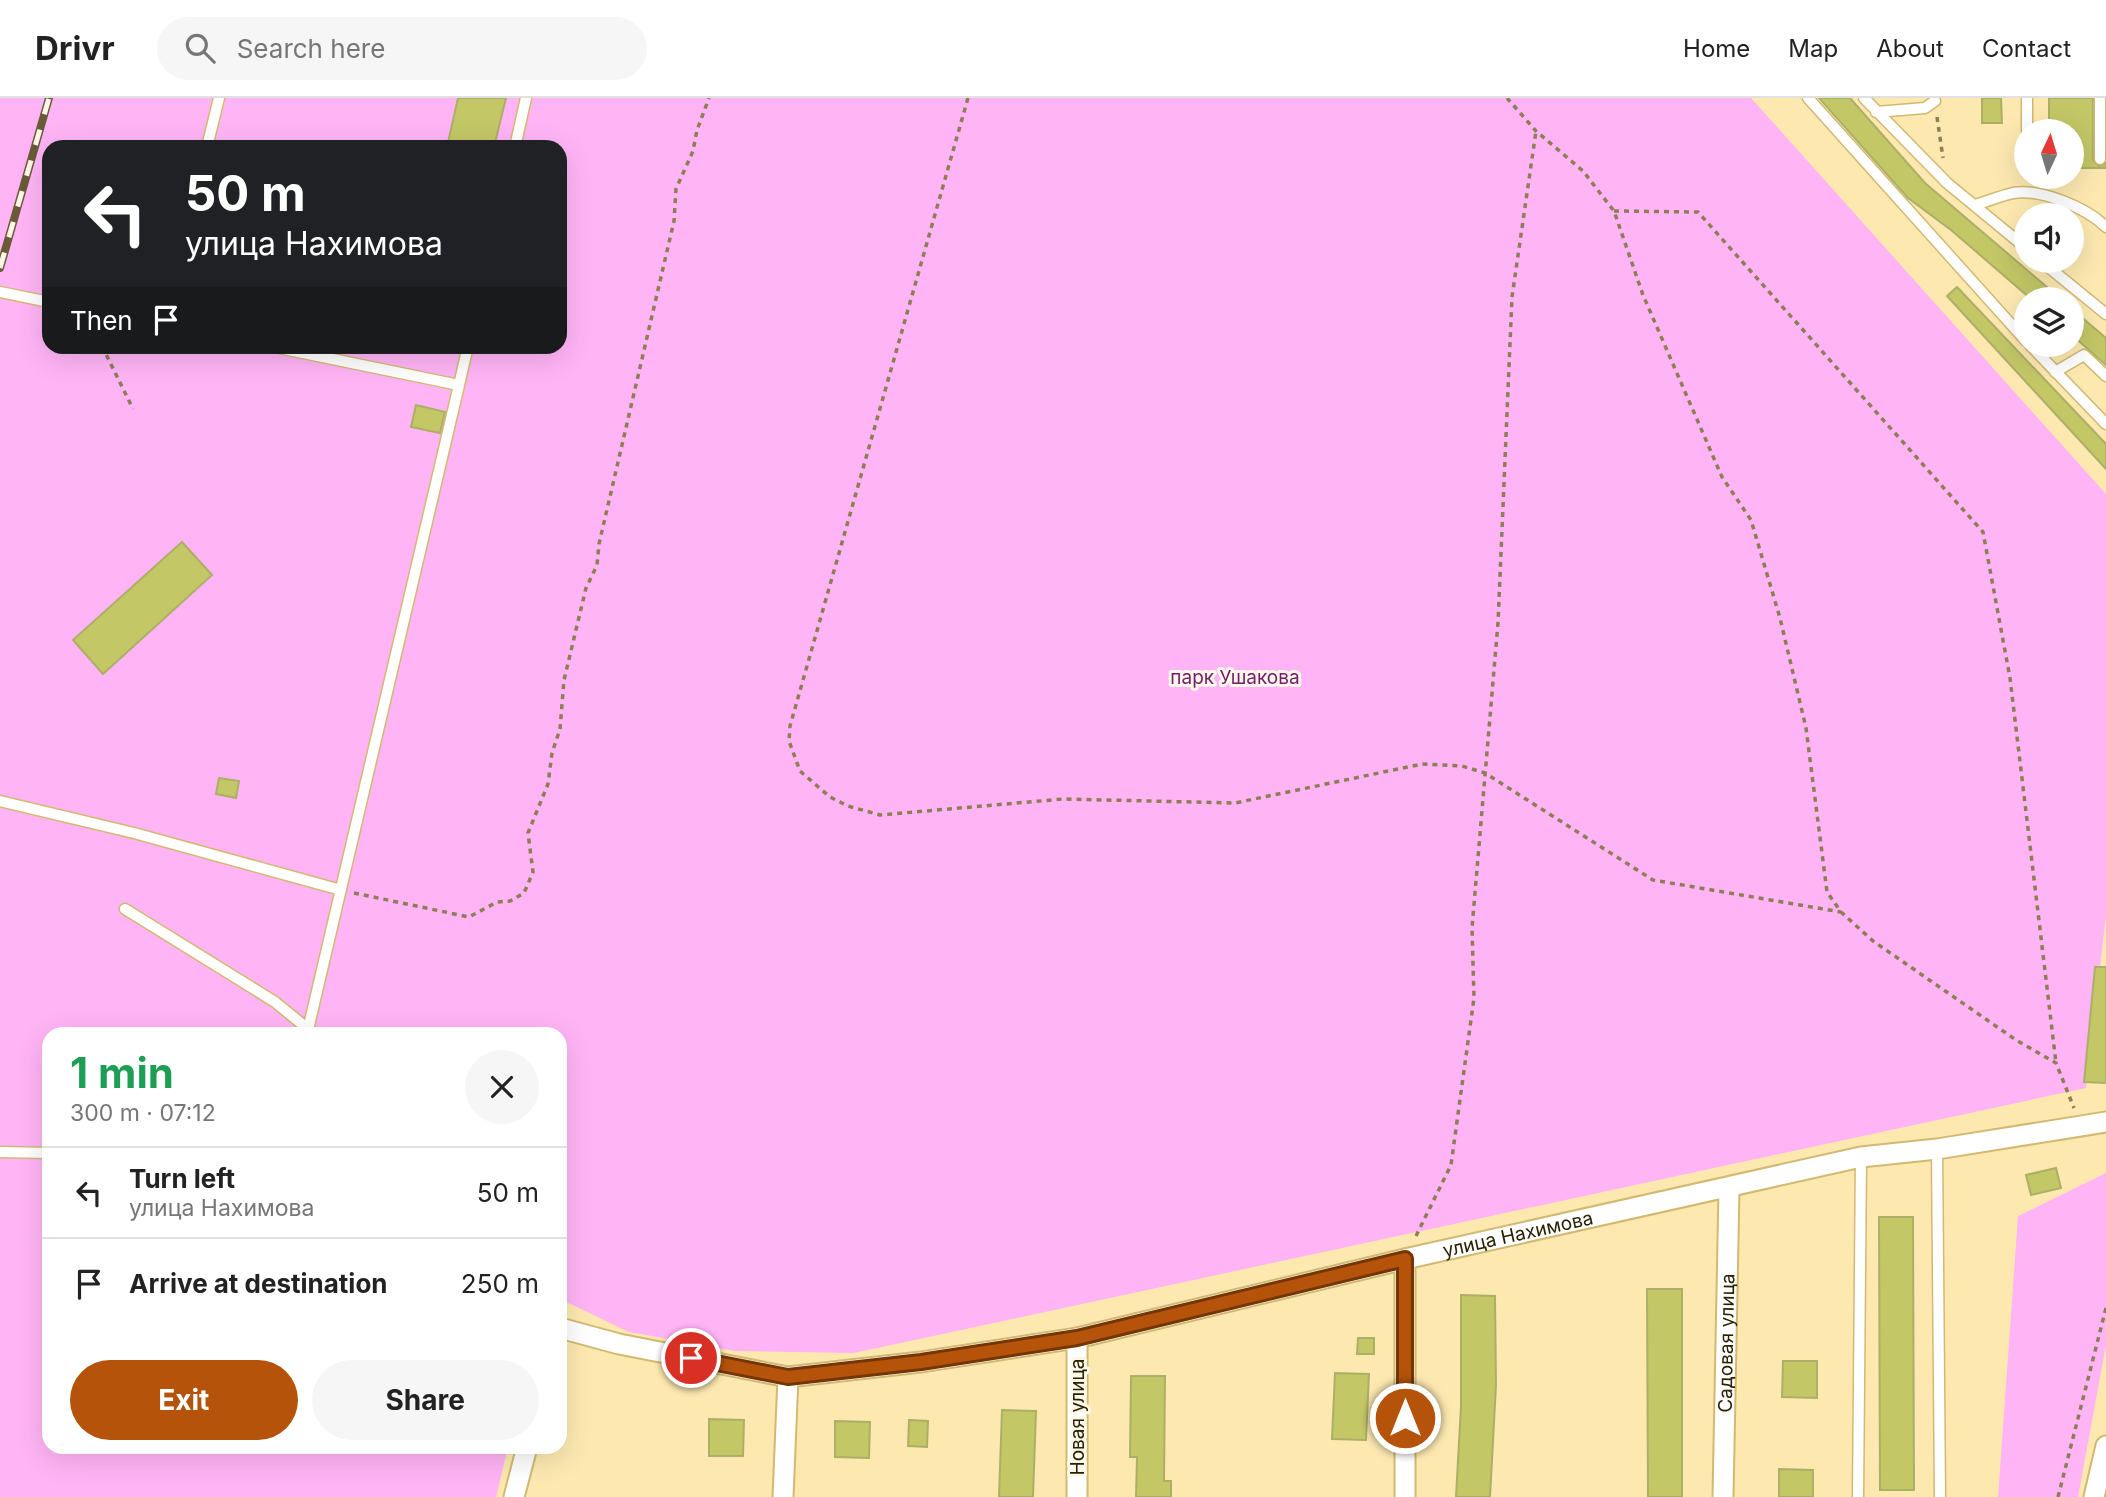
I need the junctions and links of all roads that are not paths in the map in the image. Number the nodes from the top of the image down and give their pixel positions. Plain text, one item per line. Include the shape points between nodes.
1 (219, 98) edge
2 (526, 98) edge
3 (1808, 98) edge
4 (1864, 98) edge
5 (2026, 98) edge
6 (2100, 98) edge
7 (1935, 101) road end
8 (1876, 113) junction
9 (2027, 119) edge
10 (209, 140) edge
11 (517, 140) edge
12 (2100, 159) dead end
13 (1975, 205) junction
14 (2106, 227) edge
15 (2014, 238) edge
16 (2056, 273) edge
17 (0, 292) edge
18 (42, 301) edge
19 (2106, 314) edge
20 (2014, 328) edge
21 (308, 354) edge
22 (466, 354) edge
23 (2041, 357) edge
24 (2055, 372) junction
25 (2106, 376) edge
26 (458, 385) junction
27 (2106, 424) edge
28 (0, 801) edge
29 (341, 890) junction
30 (125, 909) dead end
31 (302, 1027) edge
32 (309, 1027) edge
33 (2106, 1122) edge
34 (1937, 1149) junction
35 (0, 1152) edge
36 (42, 1153) edge
37 (1861, 1157) junction
38 (1729, 1189) junction
39 (1405, 1259) junction
40 (567, 1330) edge
41 (1077, 1338) junction
42 (788, 1377) junction
43 (2106, 1446) edge
44 (525, 1454) edge
45 (514, 1497) edge
46 (783, 1497) edge
47 (1077, 1497) edge
48 (1405, 1497) edge
49 (1723, 1497) edge
50 (1858, 1497) edge
51 (1940, 1497) edge
52 (2094, 1497) edge

1 - 10 lane
2 - 11 lane
3 - 20 lane
4 - 8 lane
5 - 9 lane
6 - 12 lane
7 - 8 lane via 1925,108
8 - 13 lane
13 - 14 lane via 2016,192 2060,200
13 - 15 lane
16 - 19 lane
17 - 18 lane
21 - 26 lane
22 - 26 lane
23 - 24 lane
24 - 25 lane via 2084,355
24 - 27 lane
26 - 29 lane
28 - 29 lane
29 - 32 lane
30 - 31 lane via 275,1002
33 - 34 street, улица Нахимова
34 - 37 street, улица Нахимова
34 - 51 lane
35 - 36 lane
37 - 38 street, улица Нахимова
37 - 50 lane
38 - 39 street, улица Нахимова
38 - 49 street, Садовая улица
39 - 41 street, улица Нахимова
39 - 48 street
40 - 42 street, улица Нахимова
41 - 42 street, улица Нахимова
41 - 47 street, Новая улица
42 - 46 street
43 - 52 street
44 - 45 street

